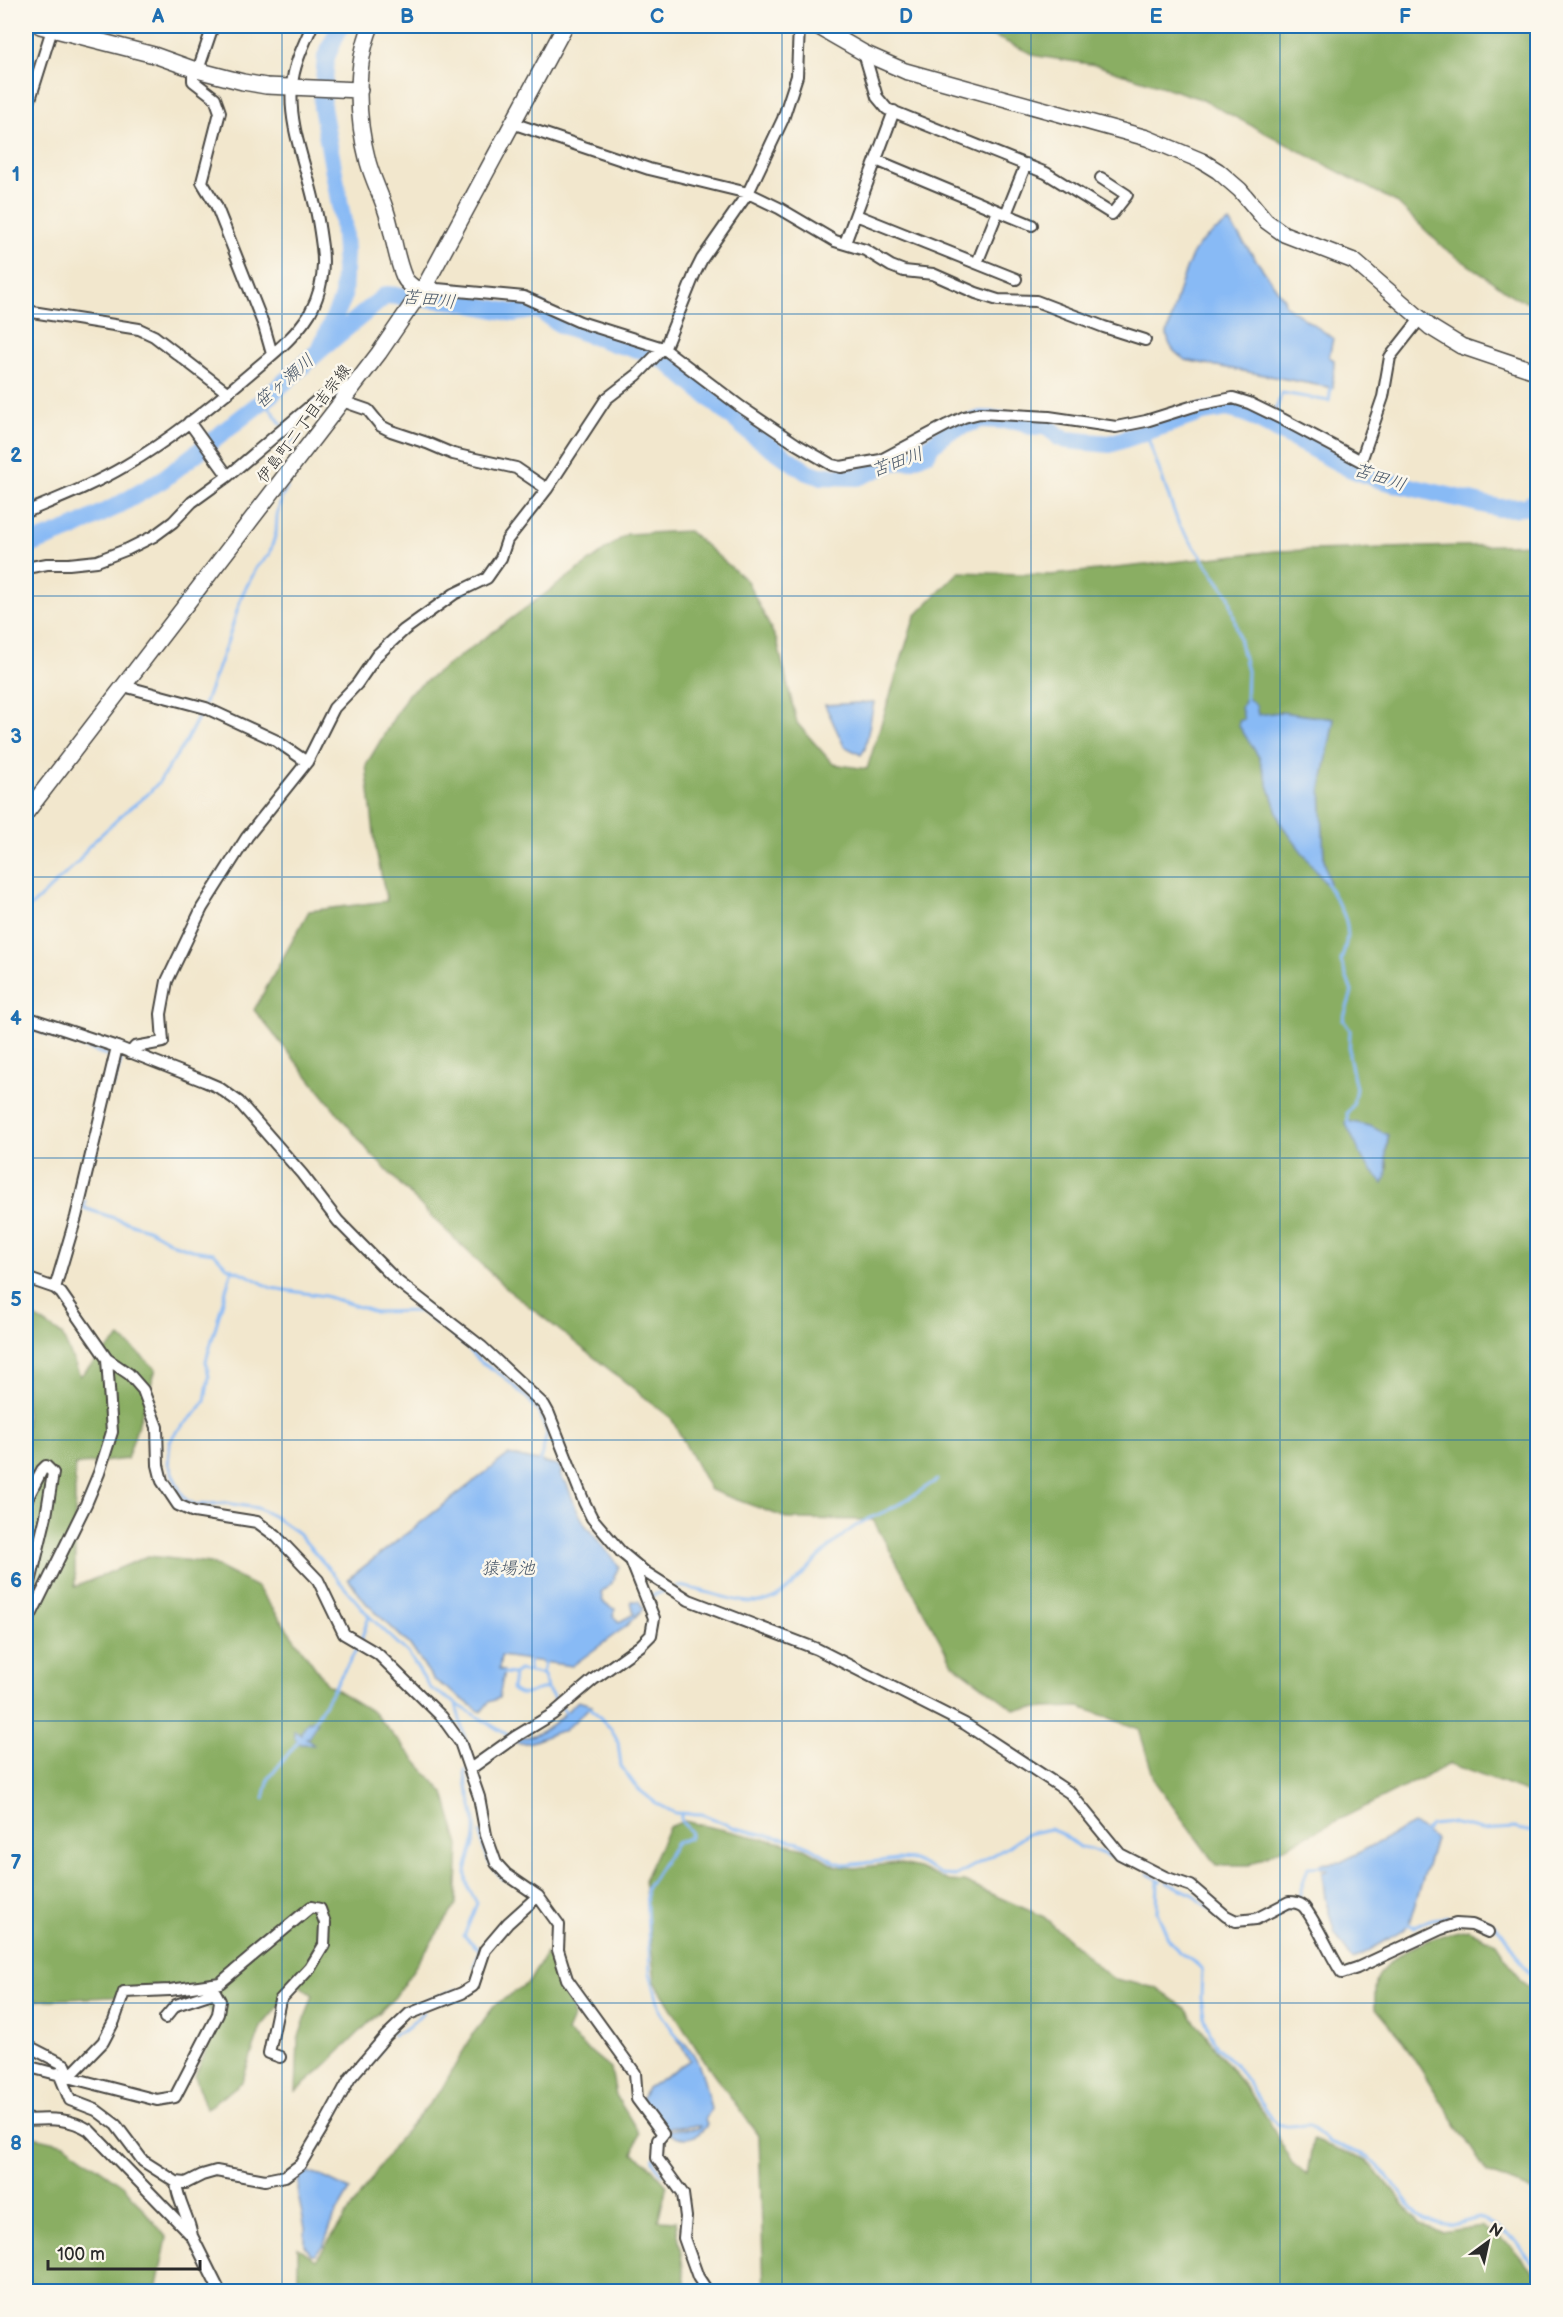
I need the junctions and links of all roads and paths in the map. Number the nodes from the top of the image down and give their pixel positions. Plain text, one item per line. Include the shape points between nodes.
1 (48, 26) edge
2 (213, 26) edge
3 (312, 26) edge
4 (371, 26) edge
5 (565, 26) edge
6 (799, 26) edge
7 (817, 26) edge
8 (864, 53) junction
9 (196, 70) junction
10 (293, 87) junction
11 (355, 90) junction
12 (894, 111) junction
13 (26, 112) edge
14 (512, 123) junction
15 (876, 160) junction
16 (1026, 164) junction
17 (1101, 178) dead end
18 (748, 193) junction
19 (1002, 212) junction
20 (856, 214) junction
21 (1032, 225) dead end
22 (845, 243) junction
23 (977, 263) junction
24 (1016, 279) dead end
25 (420, 294) junction
26 (26, 311) edge
27 (1420, 319) junction
28 (1145, 340) dead end
29 (661, 350) junction
30 (272, 354) junction
31 (1538, 372) edge
32 (351, 389) junction
33 (228, 393) junction
34 (342, 401) junction
35 (190, 424) junction
36 (228, 476) junction
37 (547, 489) junction
38 (26, 512) edge
39 (26, 568) edge
40 (126, 685) junction
41 (307, 762) junction
42 (26, 813) edge
43 (26, 1017) edge
44 (130, 1053) junction
45 (116, 1055) junction
46 (26, 1278) edge
47 (55, 1288) junction
48 (107, 1359) junction
49 (26, 1501) edge
50 (631, 1562) junction
51 (30, 1613) junction
52 (26, 1625) edge
53 (468, 1763) junction
54 (538, 1896) junction
55 (1488, 1932) dead end
56 (165, 2018) dead end
57 (26, 2044) edge
58 (279, 2057) dead end
59 (26, 2066) edge
60 (65, 2075) junction
61 (26, 2120) edge
62 (176, 2182) junction
63 (192, 2236) junction
64 (220, 2292) edge
65 (708, 2292) edge

1 - 9 street
1 - 13 street
2 - 9 street
3 - 10 street
4 - 11 street
5 - 14 street, 伊島町二丁目吉宗線
6 - 18 street via 797,76 783,119
7 - 8 street
8 - 12 street via 877,97
8 - 27 street via 905,71 1147,138 1202,161 1240,190 1266,221 1284,234 1354,261
9 - 10 street via 243,82
9 - 30 street via 193,81 215,98 220,112 202,182 216,205
10 - 11 street
10 - 30 street via 296,126 315,202 324,270 310,312 297,331
11 - 25 street via 368,164 404,277
12 - 15 street
12 - 16 street
14 - 18 street via 649,169
14 - 25 street, 伊島町二丁目吉宗線
15 - 19 street
15 - 20 street
16 - 17 street via 1112,214 1127,195
16 - 19 street
18 - 22 street
18 - 29 street via 702,259
19 - 21 street
19 - 23 street
20 - 22 street
20 - 23 street
22 - 28 street via 891,266 933,274 998,300 1036,301
23 - 24 street
25 - 29 street via 436,289 524,297 580,322
25 - 32 street, 伊島町二丁目吉宗線
26 - 33 street via 139,329
27 - 29 street via 1390,357 1383,397 1361,461 1233,398 1116,427 1049,417 980,413 955,421 881,460 841,467 795,444
27 - 31 street via 1461,346
29 - 37 street via 606,399
30 - 33 street
32 - 34 street, 伊島町二丁目吉宗線
32 - 36 street via 342,386 315,402
33 - 35 street
34 - 37 street via 368,410 381,426 392,431 453,454 516,468
34 - 40 street, 伊島町二丁目吉宗線
35 - 36 street
35 - 38 street via 126,466
36 - 39 street via 154,536 128,549 97,561
37 - 41 street via 507,540 501,558 487,578 454,594 377,655 334,708
40 - 41 street via 204,707 275,740
40 - 42 street, 伊島町二丁目吉宗線
41 - 44 street via 247,837 202,908 167,981 161,1014 163,1042 135,1047
43 - 45 street
44 - 45 street
44 - 50 street via 218,1087 239,1102 338,1221 397,1281 465,1333 535,1395 549,1414 584,1502 606,1537
45 - 47 street
46 - 47 street
47 - 48 street
48 - 51 street via 112,1432 86,1504
48 - 53 street via 143,1390 157,1427 162,1481 178,1505 194,1512 257,1522 276,1536 318,1580 344,1634 378,1654 442,1718 460,1742
49 - 51 street via 42,1470 46,1466 51,1469 46,1516 26,1604
50 - 53 street via 654,1618 651,1635 562,1707
50 - 55 street via 689,1600 817,1649 965,1724 1070,1793 1120,1854 1191,1886 1226,1916 1236,1921 1256,1919 1296,1903 1308,1912 1342,1973 1456,1924
51 - 52 street
53 - 54 street via 496,1863
54 - 62 street via 485,1950 472,1986 409,2014 386,2036 350,2078 308,2153 285,2176 266,2180 216,2171 186,2183
54 - 65 street via 559,1925 558,1950 567,1979 634,2073 637,2099 663,2134 658,2140 657,2158 683,2194 684,2238 698,2277
56 - 60 street via 176,2006 215,1992 220,2001 218,2014 175,2097 157,2100
57 - 60 street via 65,2065
58 - 60 street via 269,2053 280,2000 310,1968 324,1945 325,1923 320,1909 311,1907 220,1983 124,1992 104,2042
59 - 60 street
60 - 62 street via 70,2100 96,2110 116,2126 143,2161
61 - 63 street via 76,2122 89,2130
62 - 63 street
63 - 64 street

